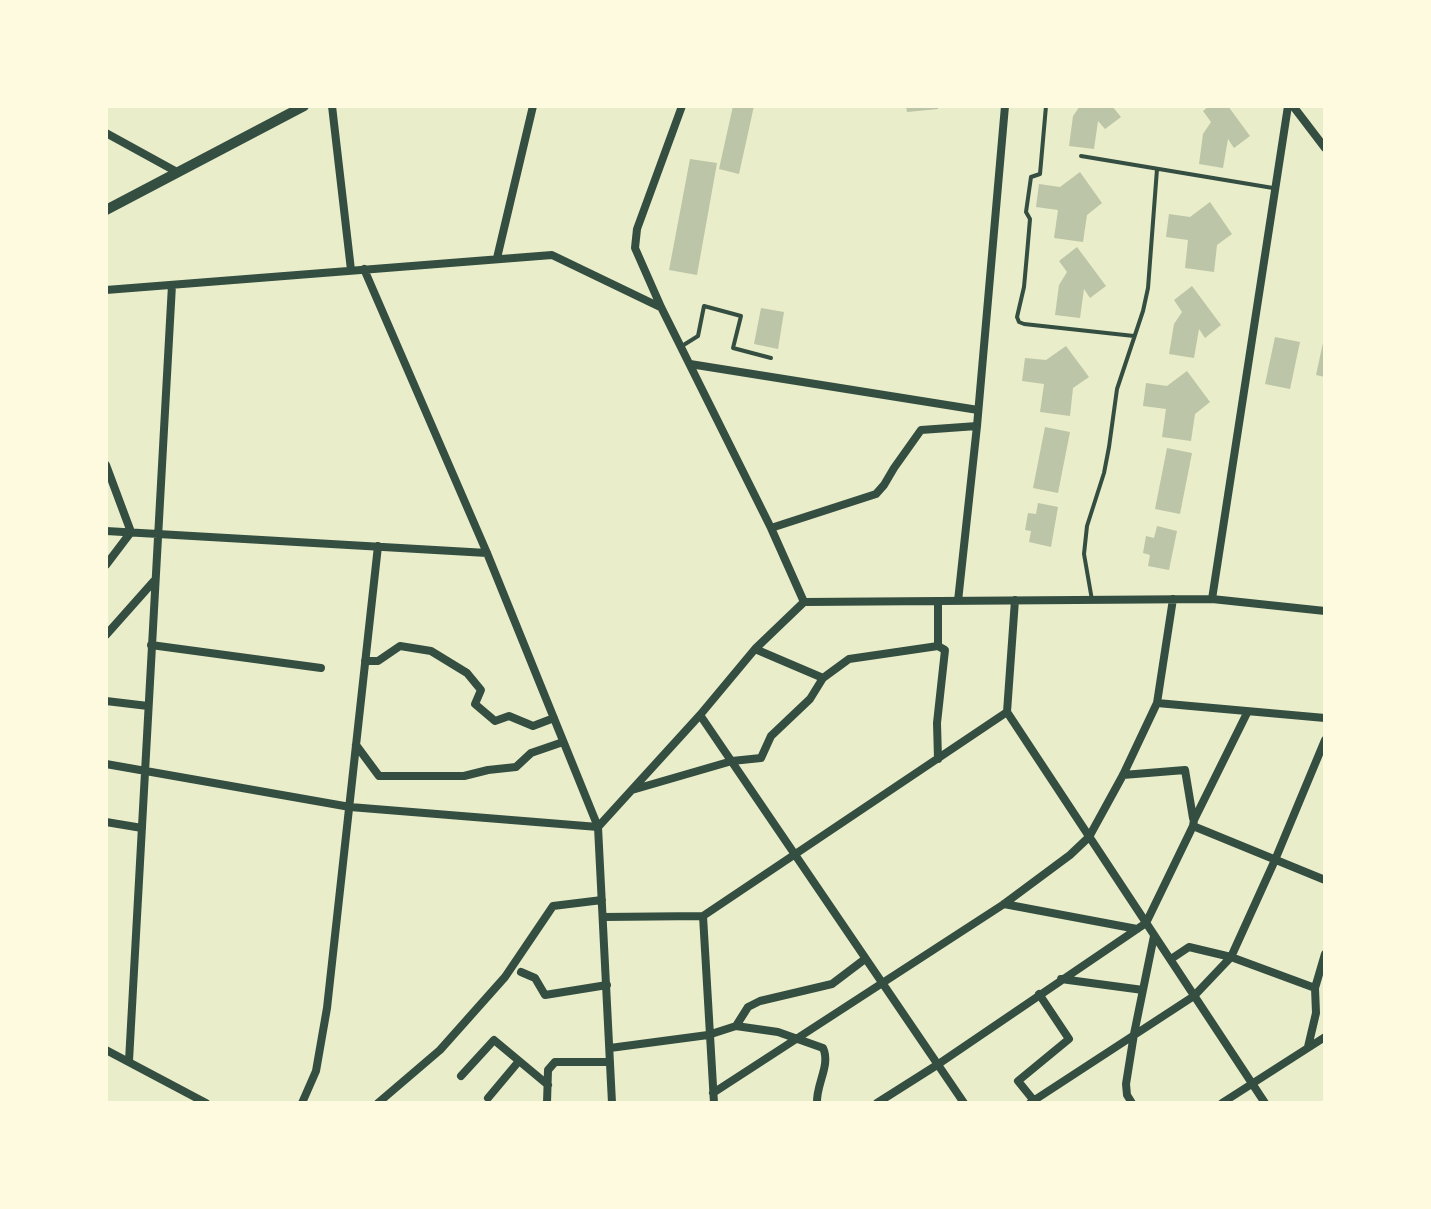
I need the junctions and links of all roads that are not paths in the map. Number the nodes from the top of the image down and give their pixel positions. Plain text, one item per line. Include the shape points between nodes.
1 (304, 106) edge
2 (332, 106) edge
3 (533, 106) edge
4 (682, 106) edge
5 (1005, 106) edge
6 (1046, 106) edge
7 (1290, 106) edge
8 (106, 133) edge
9 (1325, 148) edge
10 (1081, 156) dead end
11 (1157, 169) junction
12 (177, 172) junction
13 (1276, 188) junction
14 (106, 210) edge
15 (497, 258) junction
16 (364, 269) junction
17 (351, 270) junction
18 (172, 285) junction
19 (106, 290) edge
20 (661, 307) junction
21 (1134, 336) junction
22 (680, 347) junction
23 (771, 358) dead end
24 (690, 364) junction
25 (978, 410) junction
26 (977, 426) junction
27 (106, 465) edge
28 (771, 528) junction
29 (106, 531) edge
30 (131, 532) junction
31 (157, 533) junction
32 (378, 546) junction
33 (487, 553) junction
34 (106, 565) edge
35 (155, 580) junction
36 (1173, 599) junction
37 (1212, 599) junction
38 (1015, 600) junction
39 (1092, 600) junction
40 (938, 601) junction
41 (958, 601) junction
42 (804, 602) junction
43 (1325, 611) edge
44 (106, 635) edge
45 (151, 645) junction
46 (938, 646) junction
47 (755, 649) junction
48 (365, 661) junction
49 (321, 668) dead end
50 (823, 678) junction
51 (106, 701) edge
52 (1157, 703) junction
53 (148, 706) junction
54 (1007, 712) junction
55 (1247, 713) junction
56 (700, 715) junction
57 (554, 718) junction
58 (1325, 718) edge
59 (1325, 740) edge
60 (563, 742) junction
61 (356, 745) junction
62 (938, 759) junction
63 (732, 761) junction
64 (106, 764) edge
65 (145, 771) junction
66 (1123, 775) junction
67 (631, 791) junction
68 (350, 807) junction
69 (106, 822) edge
70 (1193, 823) junction
71 (598, 827) junction
72 (142, 828) junction
73 (1089, 837) junction
74 (796, 855) junction
75 (1275, 860) junction
76 (1325, 880) edge
77 (602, 900) junction
78 (1004, 904) junction
79 (703, 916) junction
80 (603, 917) junction
81 (1146, 923) junction
82 (1137, 929) junction
83 (1154, 936) junction
84 (1325, 954) edge
85 (1231, 957) junction
86 (865, 959) junction
87 (1171, 959) junction
88 (521, 972) dead end
89 (1061, 979) junction
90 (882, 983) junction
91 (607, 985) junction
92 (1315, 988) junction
93 (1143, 990) junction
94 (1042, 992) junction
95 (1194, 996) junction
96 (736, 1026) junction
97 (1134, 1034) junction
98 (708, 1035) junction
99 (1325, 1037) edge
100 (797, 1039) junction
101 (610, 1048) junction
102 (1308, 1048) junction
103 (106, 1050) edge
104 (129, 1061) junction
105 (519, 1061) junction
106 (610, 1062) junction
107 (937, 1065) junction
108 (461, 1076) dead end
109 (1252, 1084) junction
110 (548, 1085) junction
111 (488, 1098) dead end
112 (713, 1098) edge
113 (1033, 1102) edge
114 (206, 1103) edge
115 (302, 1103) edge
116 (378, 1103) edge
117 (547, 1103) edge
118 (612, 1103) edge
119 (817, 1103) edge
120 (877, 1103) edge
121 (964, 1103) edge
122 (1132, 1103) edge
123 (1222, 1103) edge
124 (1265, 1103) edge

1 - 12 street
2 - 17 street
3 - 15 street
4 - 20 street via 637,229 635,248
5 - 25 street
6 - 21 lane via 1040,174 1031,177 1026,212 1027,254 1017,317 1024,324
7 - 9 street
7 - 13 street
8 - 12 street
10 - 11 lane
11 - 13 lane
11 - 21 lane via 1148,288
12 - 14 street
13 - 37 street
15 - 16 street
15 - 20 street via 552,255
16 - 17 street
16 - 33 street
17 - 18 street
18 - 19 street
18 - 31 street
20 - 22 street
21 - 39 lane via 1087,526 1084,554
22 - 23 lane via 698,336 704,306 741,316 733,348
22 - 24 street
24 - 25 street
24 - 28 street
25 - 26 street
26 - 28 street via 921,430 876,494
26 - 41 street
27 - 30 street
28 - 42 street
29 - 30 street
30 - 31 street
30 - 34 street
31 - 32 street
31 - 35 street
32 - 33 street
32 - 48 street
33 - 57 street
35 - 44 street
35 - 45 street
36 - 37 street
36 - 39 street
36 - 52 street
37 - 43 street
38 - 39 street
38 - 41 street
38 - 54 street
40 - 41 street
40 - 42 street
40 - 46 street
42 - 47 street
45 - 49 street
45 - 53 street
46 - 50 street via 849,659
46 - 62 street via 945,650
47 - 50 street
47 - 56 street
48 - 57 street via 378,661 400,646 431,651 467,673 481,690 475,704 495,721 509,716 533,726
48 - 61 street
50 - 63 street via 810,699 771,736 761,758
51 - 53 street
52 - 55 street
52 - 66 street
53 - 65 street
54 - 62 street
54 - 73 street
55 - 58 street
55 - 70 street
56 - 63 street
56 - 67 street
57 - 60 street
59 - 75 street
60 - 61 street via 531,753 516,767 464,776 379,776
60 - 71 street
61 - 68 street
62 - 74 street
63 - 67 street
63 - 74 street
64 - 65 street
65 - 68 street
65 - 72 street
66 - 70 street via 1185,770
66 - 73 street
67 - 71 street
68 - 71 street
68 - 115 street via 327,1008 316,1071
69 - 72 street
70 - 75 street
70 - 81 street
71 - 77 street
72 - 104 street
73 - 78 street
73 - 81 street
74 - 79 street
74 - 86 street
75 - 76 street
75 - 85 street
77 - 80 street
77 - 116 street via 553,906 505,977 440,1050
78 - 82 street
78 - 90 street
79 - 80 street
79 - 98 street
80 - 91 street
81 - 82 street
81 - 83 street
82 - 89 street
83 - 87 street
83 - 93 street
84 - 92 street
85 - 87 street via 1189,947
85 - 92 street
85 - 95 street
86 - 90 street
86 - 96 street via 832,984 748,1007
87 - 95 street
88 - 91 street via 535,978 545,995
89 - 93 street
89 - 94 street
90 - 100 street
90 - 107 street
91 - 101 street
92 - 102 street
93 - 97 street
94 - 107 street
94 - 113 street via 1069,1039 1018,1081
95 - 97 street
95 - 109 street
96 - 98 street
96 - 100 street
97 - 113 street
97 - 122 street via 1126,1084
98 - 101 street
98 - 112 street
99 - 102 street
100 - 112 street
100 - 119 street via 823,1048 826,1055
101 - 106 street
102 - 109 street
103 - 104 street
104 - 114 street
105 - 108 street via 494,1040
105 - 110 street
105 - 111 street
106 - 110 street via 555,1062 548,1070
106 - 118 street
107 - 120 street
107 - 121 street
109 - 123 street
109 - 124 street
110 - 117 street

